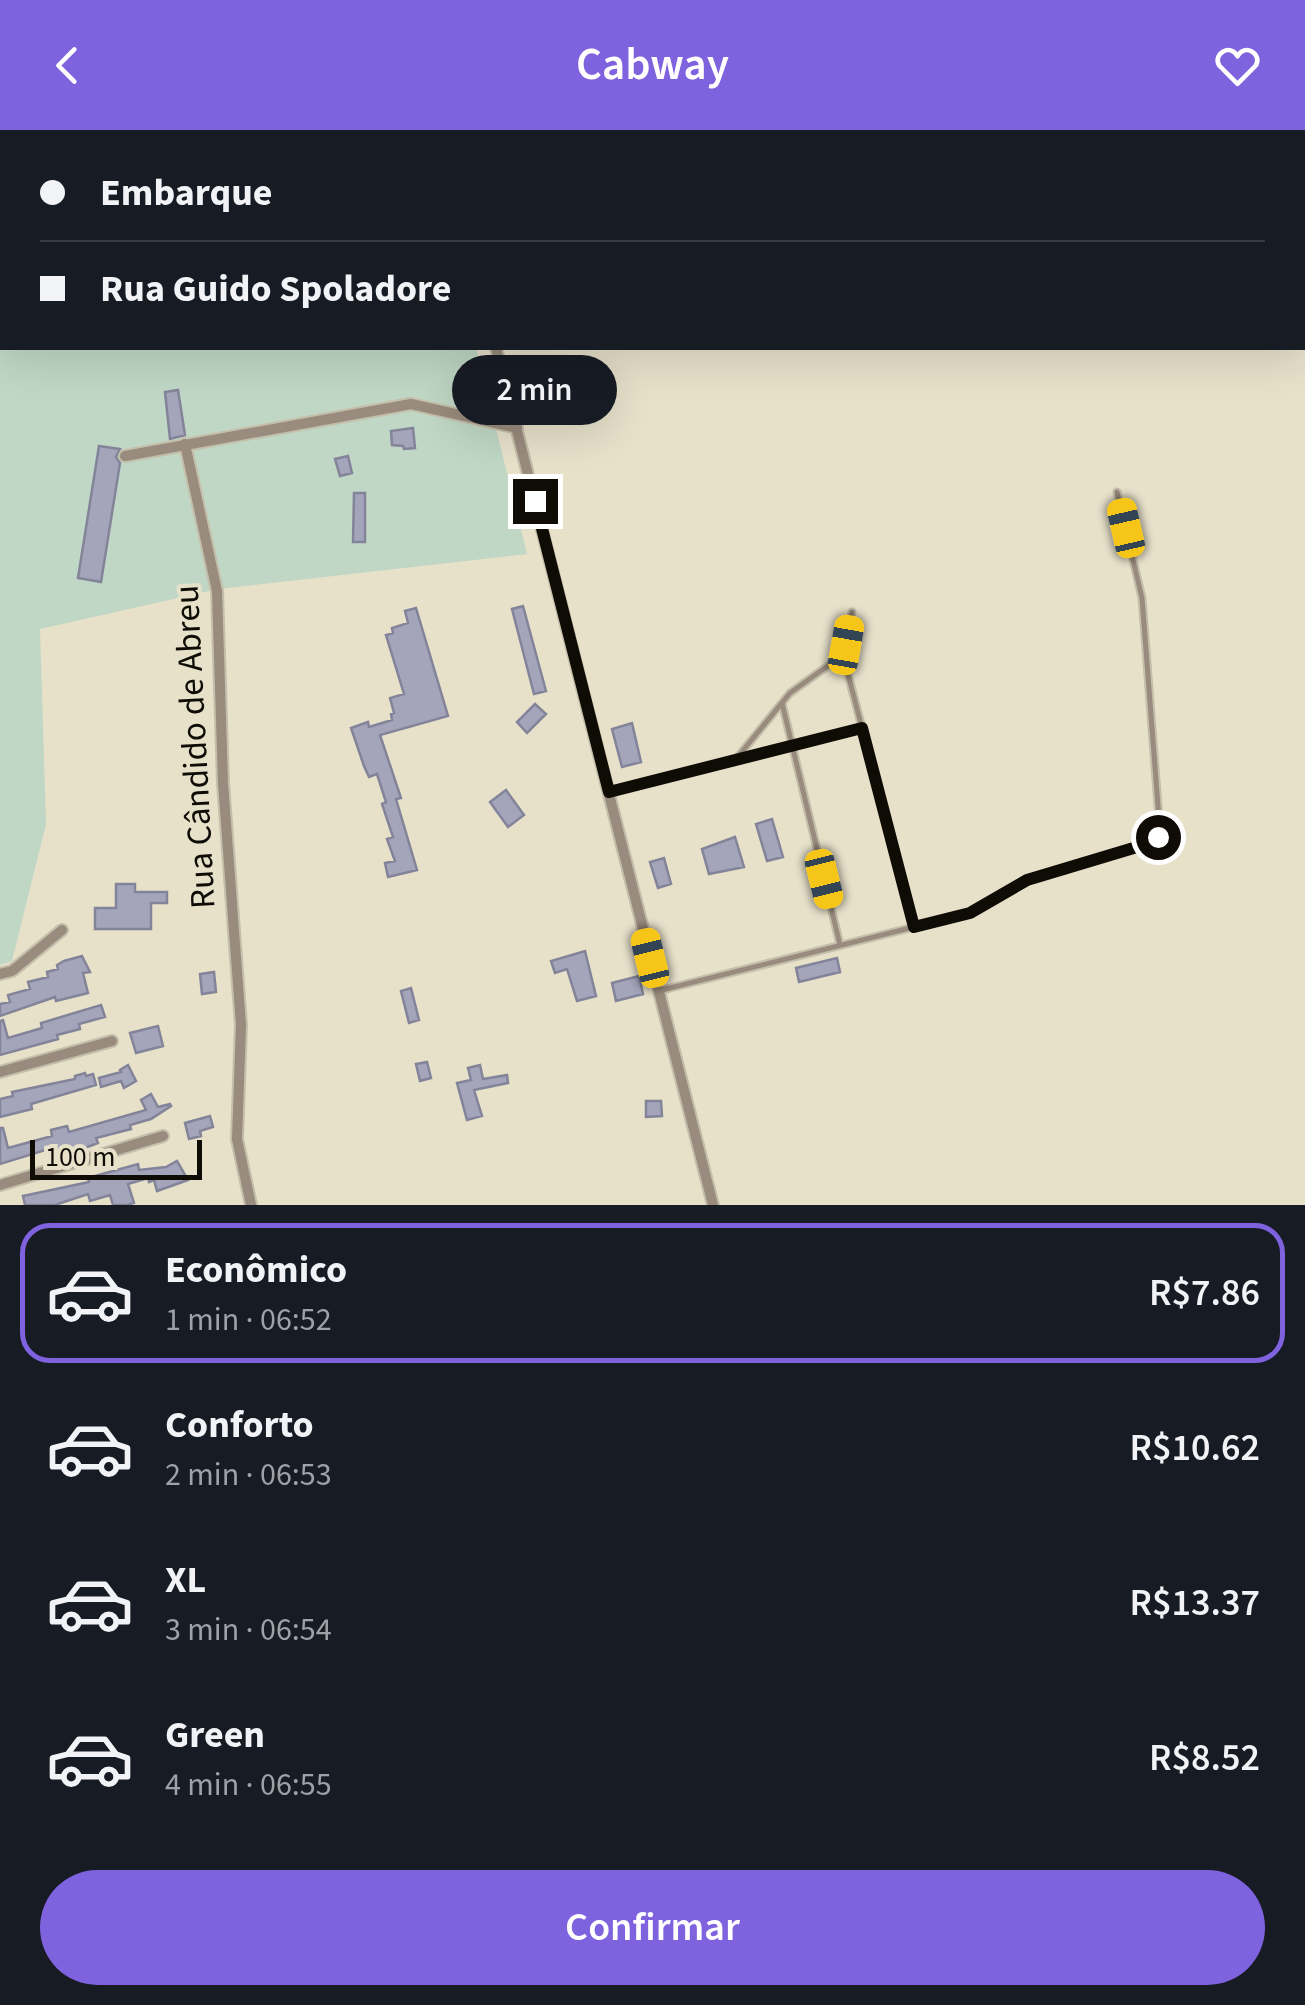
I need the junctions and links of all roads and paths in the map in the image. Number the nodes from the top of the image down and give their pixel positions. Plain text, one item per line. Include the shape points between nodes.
1 (497, 350) edge
2 (517, 428) junction
3 (185, 444) junction
4 (124, 456) dead end
5 (1118, 492) dead end
6 (852, 612) dead end
7 (843, 654) junction
8 (782, 703) junction
9 (862, 728) junction
10 (793, 746) junction
11 (734, 761) junction
12 (609, 792) junction
13 (914, 927) junction
14 (62, 930) dead end
15 (840, 945) junction
16 (0, 974) edge
17 (659, 991) junction
18 (112, 1041) dead end
19 (0, 1072) edge
20 (163, 1136) dead end
21 (0, 1185) edge
22 (251, 1205) edge
23 (713, 1205) edge

1 - 2 street
2 - 3 street via 411,404
2 - 12 street
3 - 4 street
3 - 22 street, Rua Cândido de Abreu via 217,591 241,1024 236,1139
5 - 13 lane via 1142,598 1158,837 1027,880 970,913
6 - 7 lane
7 - 8 lane
7 - 9 lane
8 - 10 lane
8 - 11 lane
9 - 10 lane
9 - 13 lane
10 - 11 lane
10 - 15 lane
11 - 12 lane
12 - 17 street
13 - 15 lane
14 - 16 street
15 - 17 lane
17 - 23 street
18 - 19 street
20 - 21 street

